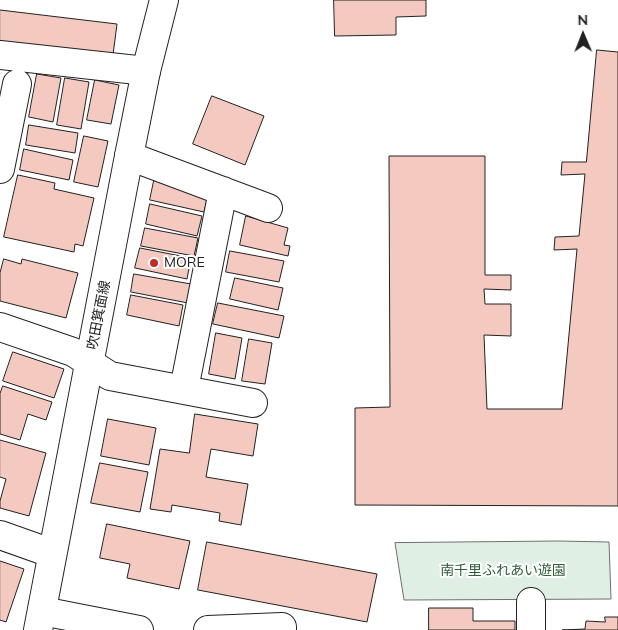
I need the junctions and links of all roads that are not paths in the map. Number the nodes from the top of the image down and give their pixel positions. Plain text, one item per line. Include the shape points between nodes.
1 (164, 0) edge
2 (0, 55) edge
3 (146, 71) junction
4 (16, 84) dead end
5 (129, 156) junction
6 (0, 169) edge
7 (223, 191) junction
8 (268, 208) dead end
9 (0, 327) edge
10 (90, 362) junction
11 (184, 389) junction
12 (253, 403) dead end
13 (0, 535) edge
14 (51, 553) junction
15 (532, 602) dead end
16 (40, 620) edge
17 (139, 630) edge
18 (208, 630) edge
19 (282, 630) edge
20 (531, 630) edge

1 - 3 street, 吹田箕面線
2 - 3 street
3 - 5 street, 吹田箕面線
4 - 6 street
5 - 7 street
5 - 10 street, 吹田箕面線
7 - 8 street
7 - 11 street
9 - 10 street via 73,352
10 - 11 street via 110,376
10 - 14 street, 吹田箕面線
11 - 12 street
13 - 14 street
14 - 16 street, 吹田箕面線
15 - 20 street
16 - 17 street
18 - 19 street via 282,627

